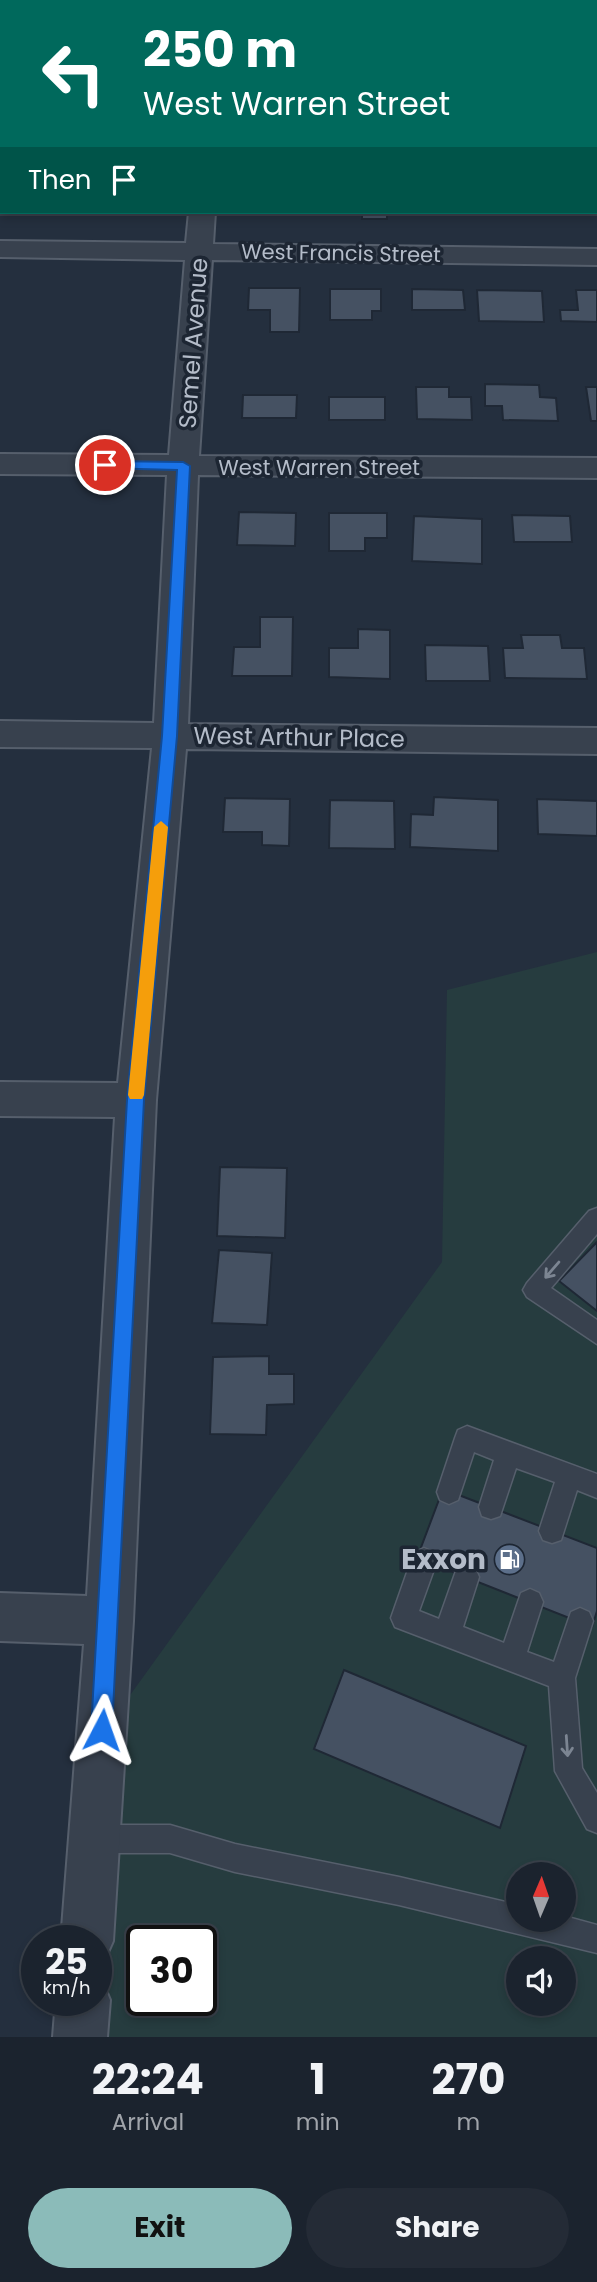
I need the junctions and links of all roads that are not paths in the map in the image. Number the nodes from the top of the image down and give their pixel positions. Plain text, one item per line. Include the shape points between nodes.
1 (202, 214) edge
2 (0, 249) edge
3 (200, 250) junction
4 (597, 257) edge
5 (0, 464) edge
6 (183, 466) junction
7 (597, 468) edge
8 (0, 734) edge
9 (170, 736) junction
10 (597, 741) edge
11 (0, 1099) edge
12 (136, 1100) junction
13 (597, 1218) edge
14 (597, 1333) edge
15 (508, 1453) junction
16 (569, 1476) junction
17 (597, 1486) edge
18 (449, 1492) dead end
19 (491, 1507) dead end
20 (552, 1531) dead end
21 (424, 1561) dead end
22 (466, 1577) dead end
23 (530, 1602) dead end
24 (0, 1617) edge
25 (109, 1621) junction
26 (580, 1621) dead end
27 (447, 1634) junction
28 (512, 1658) junction
29 (562, 1678) junction
30 (597, 1819) edge
31 (94, 1839) junction
32 (506, 1916) edge
33 (88, 1925) edge
34 (570, 1932) edge
35 (597, 1939) edge
36 (82, 2016) edge
37 (80, 2037) edge

1 - 3 street, Semel Avenue
2 - 3 street, West Francis Street
3 - 4 street, West Francis Street
3 - 6 street, Semel Avenue
5 - 6 street, West Warren Street
6 - 7 street, West Warren Street
6 - 9 street, Semel Avenue
8 - 9 street, West Arthur Place
9 - 10 street, West Arthur Place
9 - 12 street, Semel Avenue
11 - 12 street
12 - 25 street, Semel Avenue
13 -> 14 lane via 535,1290
15 - 16 lane
15 - 18 lane via 467,1438
15 - 19 lane
16 - 17 lane
16 - 20 lane
21 - 27 lane via 404,1618
22 - 27 lane
23 - 28 lane
24 - 25 street
25 - 31 street, Semel Avenue
26 - 29 lane
27 - 28 lane
28 - 29 lane
29 -> 30 lane via 569,1772
31 - 32 lane via 170,1839 235,1858
31 - 33 street, Semel Avenue
34 - 35 lane
36 - 37 street

